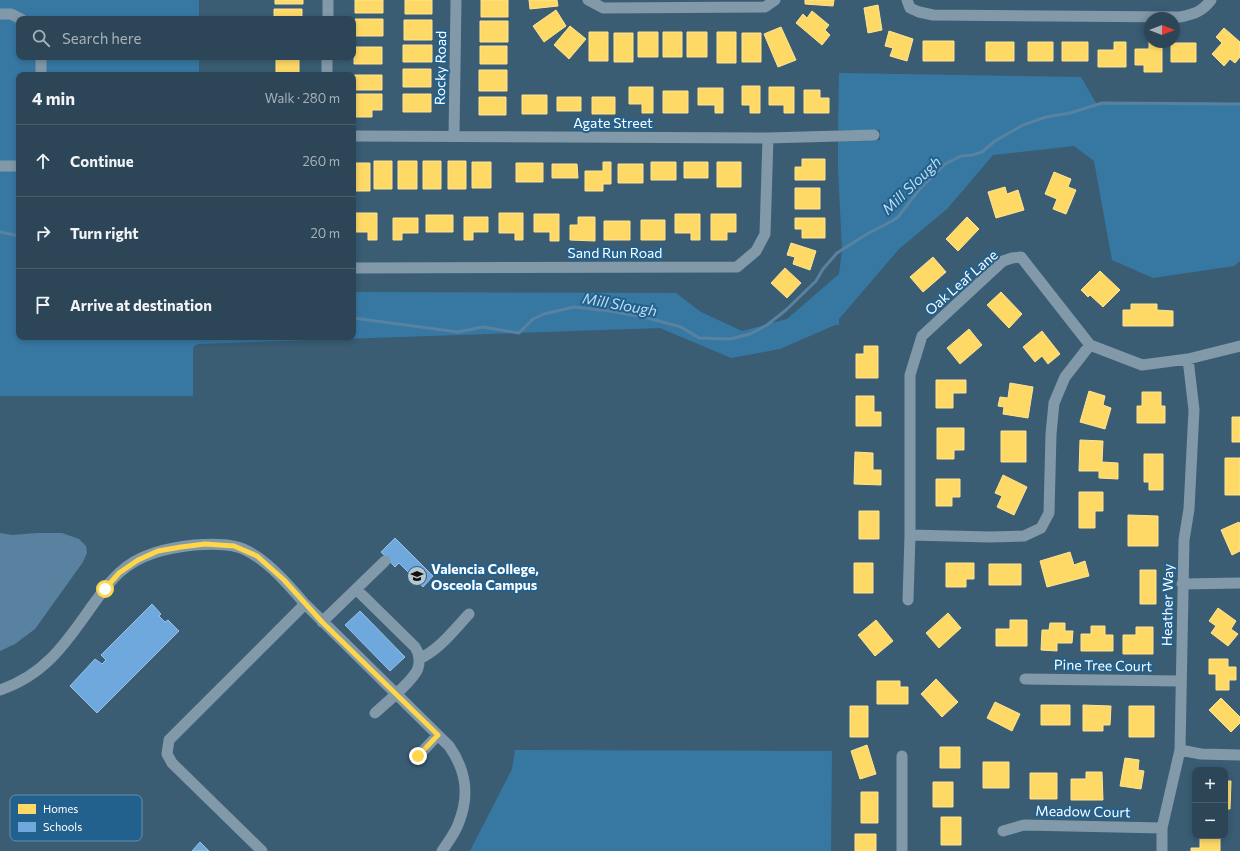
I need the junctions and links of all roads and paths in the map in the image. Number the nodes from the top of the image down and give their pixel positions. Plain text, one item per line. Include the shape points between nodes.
1 (328, 0) edge
2 (456, 0) edge
3 (588, 0) edge
4 (775, 0) edge
5 (1211, 0) edge
6 (909, 4) edge
7 (0, 14) edge
8 (16, 16) edge
9 (328, 16) edge
10 (41, 60) edge
11 (327, 60) edge
12 (41, 72) edge
13 (327, 72) edge
14 (874, 135) dead end
15 (356, 136) edge
16 (454, 136) junction
17 (768, 138) junction
18 (0, 166) edge
19 (16, 166) edge
20 (356, 268) edge
21 (1090, 345) junction
22 (1240, 346) edge
23 (1188, 359) junction
24 (910, 535) junction
25 (384, 561) dead end
26 (1240, 583) edge
27 (1182, 584) junction
28 (356, 589) junction
29 (908, 600) dead end
30 (305, 604) junction
31 (469, 614) dead end
32 (322, 622) junction
33 (419, 659) junction
34 (1025, 679) dead end
35 (1181, 681) junction
36 (0, 690) edge
37 (396, 694) junction
38 (375, 713) dead end
39 (438, 735) junction
40 (1180, 750) junction
41 (1240, 755) edge
42 (418, 756) dead end
43 (902, 756) dead end
44 (1162, 828) junction
45 (1003, 831) dead end
46 (262, 851) edge
47 (442, 851) edge
48 (902, 851) edge
49 (1162, 851) edge

1 - 9 street
2 - 16 street, Rocky Road
3 - 4 street via 603,8 765,7
5 - 6 street via 1196,14 1180,17 933,15 919,12
7 - 8 street
10 - 12 street
11 - 13 street
14 - 17 street, Agate Street
15 - 16 street, Agate Street
16 - 17 street, Agate Street
17 - 20 street, Sand Run Road via 765,234 756,251 737,267
18 - 19 street
21 - 23 street via 1142,365
21 - 24 street via 1066,377 1054,403 1049,513 1041,528 1024,536
21 - 24 street, Oak Leaf Lane via 1021,257 1003,261 922,336 910,375
22 - 23 street
23 - 27 street, Heather Way via 1194,410
24 - 29 street, Oak Leaf Lane
25 - 28 street
26 - 27 street
27 - 35 street, Heather Way
28 - 32 street
28 - 33 street via 415,647
30 - 32 street
30 - 36 street via 284,580 257,556 234,546 205,544 158,551 119,573 57,654 39,670 19,683
30 - 46 street via 169,740 167,754 172,763
31 - 33 street via 438,648
32 - 37 street
33 - 37 street via 418,669
34 - 35 street, Pine Tree Court
35 - 40 street, Heather Way
37 - 38 street
37 - 39 street
39 - 42 street
39 - 47 street via 458,760 465,791 459,822
40 - 41 street via 1201,754
40 - 44 street, Heather Way
43 - 48 street
44 - 45 street, Meadow Court via 1024,825
44 - 49 street, Heather Way

